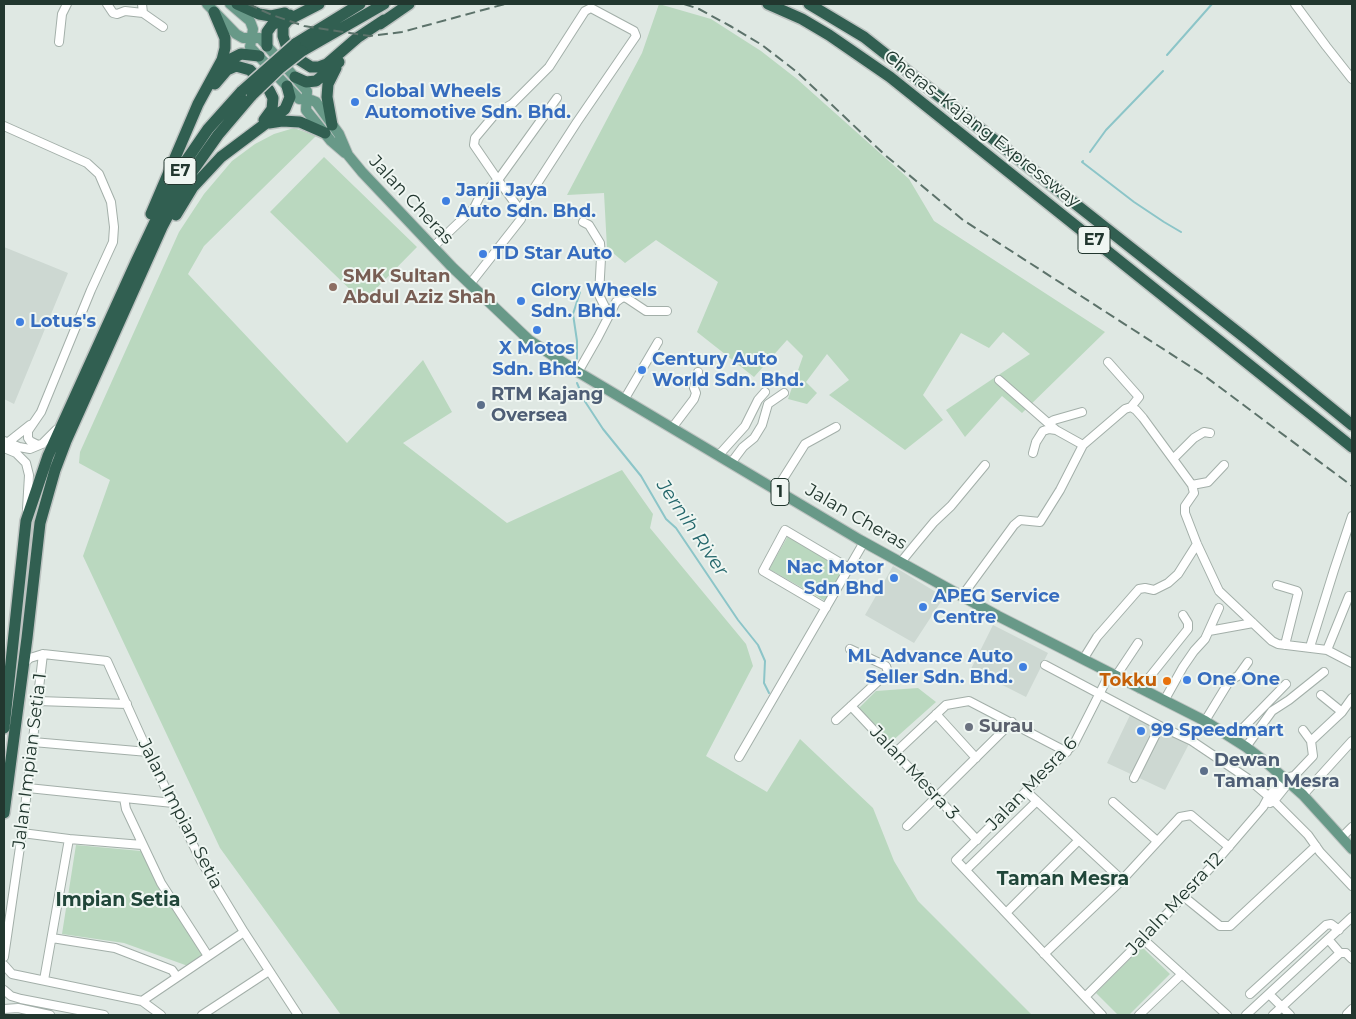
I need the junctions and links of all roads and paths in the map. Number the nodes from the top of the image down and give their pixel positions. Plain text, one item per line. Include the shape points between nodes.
1 (66, 4) edge
2 (107, 4) edge
3 (142, 4) edge
4 (230, 4) edge
5 (237, 4) edge
6 (314, 4) edge
7 (319, 4) edge
8 (360, 4) edge
9 (384, 4) edge
10 (409, 4) edge
11 (768, 4) edge
12 (809, 4) edge
13 (1295, 4) edge
14 (210, 8) edge
15 (299, 9) junction
16 (143, 13) junction
17 (384, 20) junction
18 (163, 28) dead end
19 (251, 38) junction
20 (59, 42) dead end
21 (267, 46) junction
22 (299, 48) junction
23 (259, 56) junction
24 (339, 62) junction
25 (295, 77) junction
26 (213, 78) junction
27 (1352, 79) edge
28 (286, 86) junction
29 (557, 98) dead end
30 (306, 100) junction
31 (198, 104) junction
32 (266, 124) junction
33 (4, 126) edge
34 (329, 129) junction
35 (246, 137) junction
36 (498, 180) junction
37 (520, 210) junction
38 (583, 222) dead end
39 (433, 247) junction
40 (141, 264) junction
41 (470, 284) junction
42 (123, 304) junction
43 (667, 311) dead end
44 (609, 315) junction
45 (658, 342) dead end
46 (1108, 362) dead end
47 (578, 372) junction
48 (698, 372) dead end
49 (999, 380) dead end
50 (764, 392) dead end
51 (784, 393) dead end
52 (624, 400) junction
53 (1131, 407) junction
54 (1082, 412) dead end
55 (64, 418) junction
56 (1049, 423) junction
57 (31, 424) junction
58 (1352, 425) edge
59 (836, 427) dead end
60 (672, 428) junction
61 (1056, 430) junction
62 (1210, 433) dead end
63 (42, 444) junction
64 (5, 445) edge
65 (1084, 445) junction
66 (1352, 447) edge
67 (1032, 453) dead end
68 (718, 456) junction
69 (1174, 458) junction
70 (731, 464) junction
71 (985, 465) dead end
72 (1224, 465) dead end
73 (1192, 485) junction
74 (776, 490) junction
75 (1352, 516) edge
76 (26, 521) junction
77 (864, 542) junction
78 (1197, 544) junction
79 (901, 562) junction
80 (849, 568) junction
81 (1277, 585) dead end
82 (962, 596) junction
83 (1349, 596) dead end
84 (826, 608) junction
85 (1219, 608) dead end
86 (1183, 615) dead end
87 (1253, 623) junction
88 (1210, 631) junction
89 (27, 638) junction
90 (1138, 643) dead end
91 (1285, 645) junction
92 (1310, 647) junction
93 (850, 649) dead end
94 (1327, 650) junction
95 (43, 654) junction
96 (1084, 658) junction
97 (1248, 662) dead end
98 (1352, 663) edge
99 (23, 664) junction
100 (1045, 665) dead end
101 (1324, 672) dead end
102 (1113, 675) junction
103 (1286, 684) dead end
104 (1140, 689) junction
105 (1100, 694) junction
106 (1322, 695) dead end
107 (1352, 698) edge
108 (38, 701) junction
109 (1164, 701) junction
110 (127, 704) junction
111 (851, 706) junction
112 (1342, 712) junction
113 (936, 714) junction
114 (836, 720) dead end
115 (1204, 721) junction
116 (1012, 722) junction
117 (1160, 726) junction
118 (4, 728) edge
119 (1304, 730) dead end
120 (1234, 739) junction
121 (1311, 741) junction
122 (1352, 741) edge
123 (33, 742) junction
124 (1246, 747) junction
125 (148, 752) junction
126 (895, 752) junction
127 (1067, 752) junction
128 (738, 757) dead end
129 (976, 758) junction
130 (1134, 778) dead end
131 (1290, 779) junction
132 (28, 788) junction
133 (1027, 792) junction
134 (1303, 795) junction
135 (937, 797) junction
136 (124, 798) junction
137 (1271, 799) junction
138 (1037, 802) junction
139 (1113, 802) dead end
140 (173, 803) junction
141 (4, 813) edge
142 (907, 826) dead end
143 (1352, 827) edge
144 (22, 833) junction
145 (1342, 837) junction
146 (69, 839) junction
147 (977, 840) junction
148 (1080, 840) junction
149 (1157, 841) junction
150 (142, 845) junction
151 (1316, 846) junction
152 (1229, 847) junction
153 (1352, 848) edge
154 (966, 870) junction
155 (1122, 880) junction
156 (1352, 886) edge
157 (1183, 896) junction
158 (1006, 913) junction
159 (1352, 918) edge
160 (1339, 930) junction
161 (244, 932) junction
162 (52, 938) junction
163 (1143, 939) junction
164 (1328, 939) junction
165 (1340, 953) junction
166 (1044, 954) junction
167 (208, 956) junction
168 (4, 957) edge
169 (1352, 959) edge
170 (4, 965) edge
171 (269, 971) junction
172 (1182, 974) junction
173 (177, 977) junction
174 (44, 980) junction
175 (4, 990) edge
176 (1250, 994) dead end
177 (1269, 994) junction
178 (1085, 996) junction
179 (142, 1001) junction
180 (1282, 1007) junction
181 (4, 1008) edge
182 (296, 1013) edge
183 (50, 1015) edge
184 (104, 1015) edge
185 (161, 1015) edge
186 (202, 1015) edge
187 (286, 1015) edge
188 (1102, 1015) edge
189 (1139, 1015) edge
190 (1226, 1015) edge
191 (1246, 1015) edge
192 (1273, 1015) edge
193 (1290, 1015) edge

1 - 20 street
2 - 16 street via 117,14 124,11
3 - 16 street
4 - 19 main road, Jalan Cheras / 1 via 250,22 253,29
5 - 15 highway via 271,16
6 - 15 highway
7 - 17 highway via 299,13 284,26 286,45 311,67 327,64 356,38
8 - 22 highway, E7
9 - 22 highway, E7
10 - 17 highway
11 - 66 highway, Cheras–Kajang Expressway / E7 via 830,35 890,77
12 - 58 highway, Cheras–Kajang Expressway / E7 via 864,37
13 - 27 street
14 - 19 main road, Jalan Cheras / 1 via 236,34
14 - 26 highway via 225,38 222,60
15 - 21 highway via 272,24 267,32
16 - 18 street
17 - 24 highway
19 - 21 main road, Jalan Cheras / 1 via 260,38
19 - 23 main road, Jalan Cheras / 1 via 250,47
21 - 25 main road, Jalan Cheras / 1
22 - 40 highway, E7, bridge via 279,69 247,93 189,176
23 - 26 highway via 241,54 231,59
23 - 28 main road, Jalan Cheras / 1
24 - 25 highway via 316,81 306,82
24 - 34 highway via 328,84
25 - 30 main road, Jalan Cheras / 1 via 307,91
26 - 31 highway
28 - 30 main road, Jalan Cheras / 1 via 298,99
28 - 32 highway via 289,104
29 - 36 street
30 - 34 main road, Jalan Cheras / 1 via 316,102
31 - 35 highway via 227,70 236,66 250,70 270,90 273,98 272,109
31 - 40 highway via 145,228
32 - 34 highway via 300,122
32 - 35 highway
33 - 57 street via 87,163 99,174 111,202 114,227 107,257 41,412
34 - 39 main road, Jalan Cheras / 1 via 339,134 348,156
35 - 40 highway via 221,157 193,187
36 - 37 street
36 - 37 street via 474,145 475,138 496,113 512,104 549,67 586,11 591,8 634,31 636,36
36 - 39 street
37 - 41 street via 520,223
38 - 44 street via 589,225 600,243 599,295
39 - 41 main road, Jalan Cheras / 1
40 - 42 highway, E7
41 - 47 main road, Jalan Cheras / 1 via 529,340
42 - 55 highway
42 - 89 highway via 66,441 46,500 40,523
43 - 44 street via 646,310 624,297 616,302
44 - 47 street
45 - 52 street
46 - 53 street via 1139,397
47 - 52 main road, Jalan Cheras / 1
48 - 60 street via 694,399
49 - 56 street
50 - 68 street via 745,426
51 - 70 street via 768,404 754,438
52 - 60 main road, Jalan Cheras / 1
53 - 65 street
53 - 69 street
54 - 56 street
55 - 63 street
55 - 76 highway
56 - 61 street
57 - 63 street via 28,438 34,444
57 - 64 street
59 - 74 street via 805,444
60 - 68 main road, Jalan Cheras / 1
61 - 65 street
61 - 67 street via 1043,431
62 - 69 street via 1204,432 1194,438
63 - 64 street via 30,449
64 - 76 street via 22,458 28,469
65 - 82 street via 1040,522 1020,520 1014,525
68 - 70 main road, Jalan Cheras / 1
69 - 73 street
70 - 74 main road, Jalan Cheras / 1
71 - 79 street
72 - 73 street via 1208,482
73 - 78 street via 1194,493 1185,506 1185,513
74 - 77 main road, Jalan Cheras / 1
75 - 92 street
76 - 118 highway
77 - 79 main road, Jalan Cheras / 1
77 - 80 street
78 - 87 street via 1219,591
78 - 96 street via 1178,574 1168,583 1154,590 1139,589 1097,637
79 - 82 main road, Jalan Cheras / 1
80 - 84 street
80 - 84 street via 785,530 763,571
81 - 91 street via 1298,593
82 - 96 main road, Jalan Cheras / 1
83 - 94 street
84 - 128 street
85 - 88 street
86 - 104 street via 1188,629
87 - 88 street
87 - 91 street via 1272,641
88 - 109 street via 1182,667
89 - 95 street
89 - 99 highway
90 - 102 street, Jalan Mesra 6
91 - 92 street
92 - 94 street
93 - 111 street via 888,669
94 - 98 street
95 - 99 street
95 - 108 street, Jalan Impian Setia 1
95 - 110 street, Jalan Impian Setia via 107,661
96 - 102 main road, Jalan Cheras / 1
97 - 115 street via 1238,676 1230,680
99 - 141 highway
100 - 105 street
101 - 124 street via 1272,711
102 - 104 main road, Jalan Cheras / 1
102 - 105 street, Jalan Mesra 6
103 - 120 street
104 - 109 main road, Jalan Cheras / 1
105 - 117 street
105 - 127 street, Jalan Mesra 6
106 - 112 street
107 - 112 street
108 - 110 street
108 - 123 street, Jalan Impian Setia 1
109 - 115 main road, Jalan Cheras / 1
110 - 125 street, Jalan Impian Setia
111 - 114 street
111 - 126 street, Jalan Mesra 3
112 - 121 street
113 - 116 street via 946,705 969,701
113 - 126 street
113 - 129 street
115 - 120 main road, Jalan Cheras / 1
116 - 127 street
116 - 129 street
117 - 130 street
117 - 137 street via 1207,750
119 - 121 street
120 - 124 main road, Jalan Cheras / 1
121 - 131 street, Jalaln Mesra 12 via 1313,756
122 - 134 street
123 - 125 street
123 - 132 street, Jalan Impian Setia 1
124 - 131 main road, Jalan Cheras / 1
125 - 140 street, Jalan Impian Setia
126 - 135 street, Jalan Mesra 3
127 - 133 street, Jalan Mesra 6
129 - 135 street
131 - 134 main road, Jalan Cheras / 1
131 - 137 street, Jalaln Mesra 12
132 - 136 street
132 - 144 street, Jalan Impian Setia 1
133 - 138 street
133 - 147 street, Jalan Mesra 6
134 - 145 main road, Jalan Cheras / 1
135 - 142 street
135 - 147 street, Jalan Mesra 3
136 - 140 street
136 - 150 street
137 - 151 street
137 - 152 street, Jalaln Mesra 12
138 - 148 street
138 - 154 street
139 - 149 street
140 - 161 street, Jalan Impian Setia via 201,861
143 - 145 street
144 - 146 street
144 - 168 street, Jalan Impian Setia 1
145 - 153 main road, Jalan Cheras / 1
146 - 150 street
146 - 162 street
147 - 154 street, Jalan Mesra 6 via 956,860
148 - 155 street
148 - 158 street
149 - 152 street via 1180,817 1191,815
149 - 155 street
150 - 167 street via 161,883
151 - 156 street
151 - 157 street via 1230,926 1220,926
152 - 157 street, Jalaln Mesra 12
154 - 158 street
155 - 166 street
157 - 163 street, Jalaln Mesra 12
158 - 166 street
159 - 160 street
160 - 164 street
160 - 176 street via 1326,924
161 - 167 street
161 - 171 street, Jalan Impian Setia
162 - 173 street via 115,948 172,970
162 - 174 street
163 - 172 street
163 - 178 street, Jalaln Mesra 12
164 - 165 street
164 - 177 street
165 - 169 street via 1346,953
165 - 180 street
166 - 178 street
167 - 173 street
170 - 174 street via 12,974
171 - 182 street, Jalan Impian Setia
171 - 186 street
172 - 189 street
172 - 190 street
173 - 179 street
174 - 179 street
175 - 184 street via 21,999
177 - 180 street
177 - 191 street
178 - 188 street
179 - 185 street
180 - 192 street
180 - 193 street
181 - 183 street
182 - 187 street

